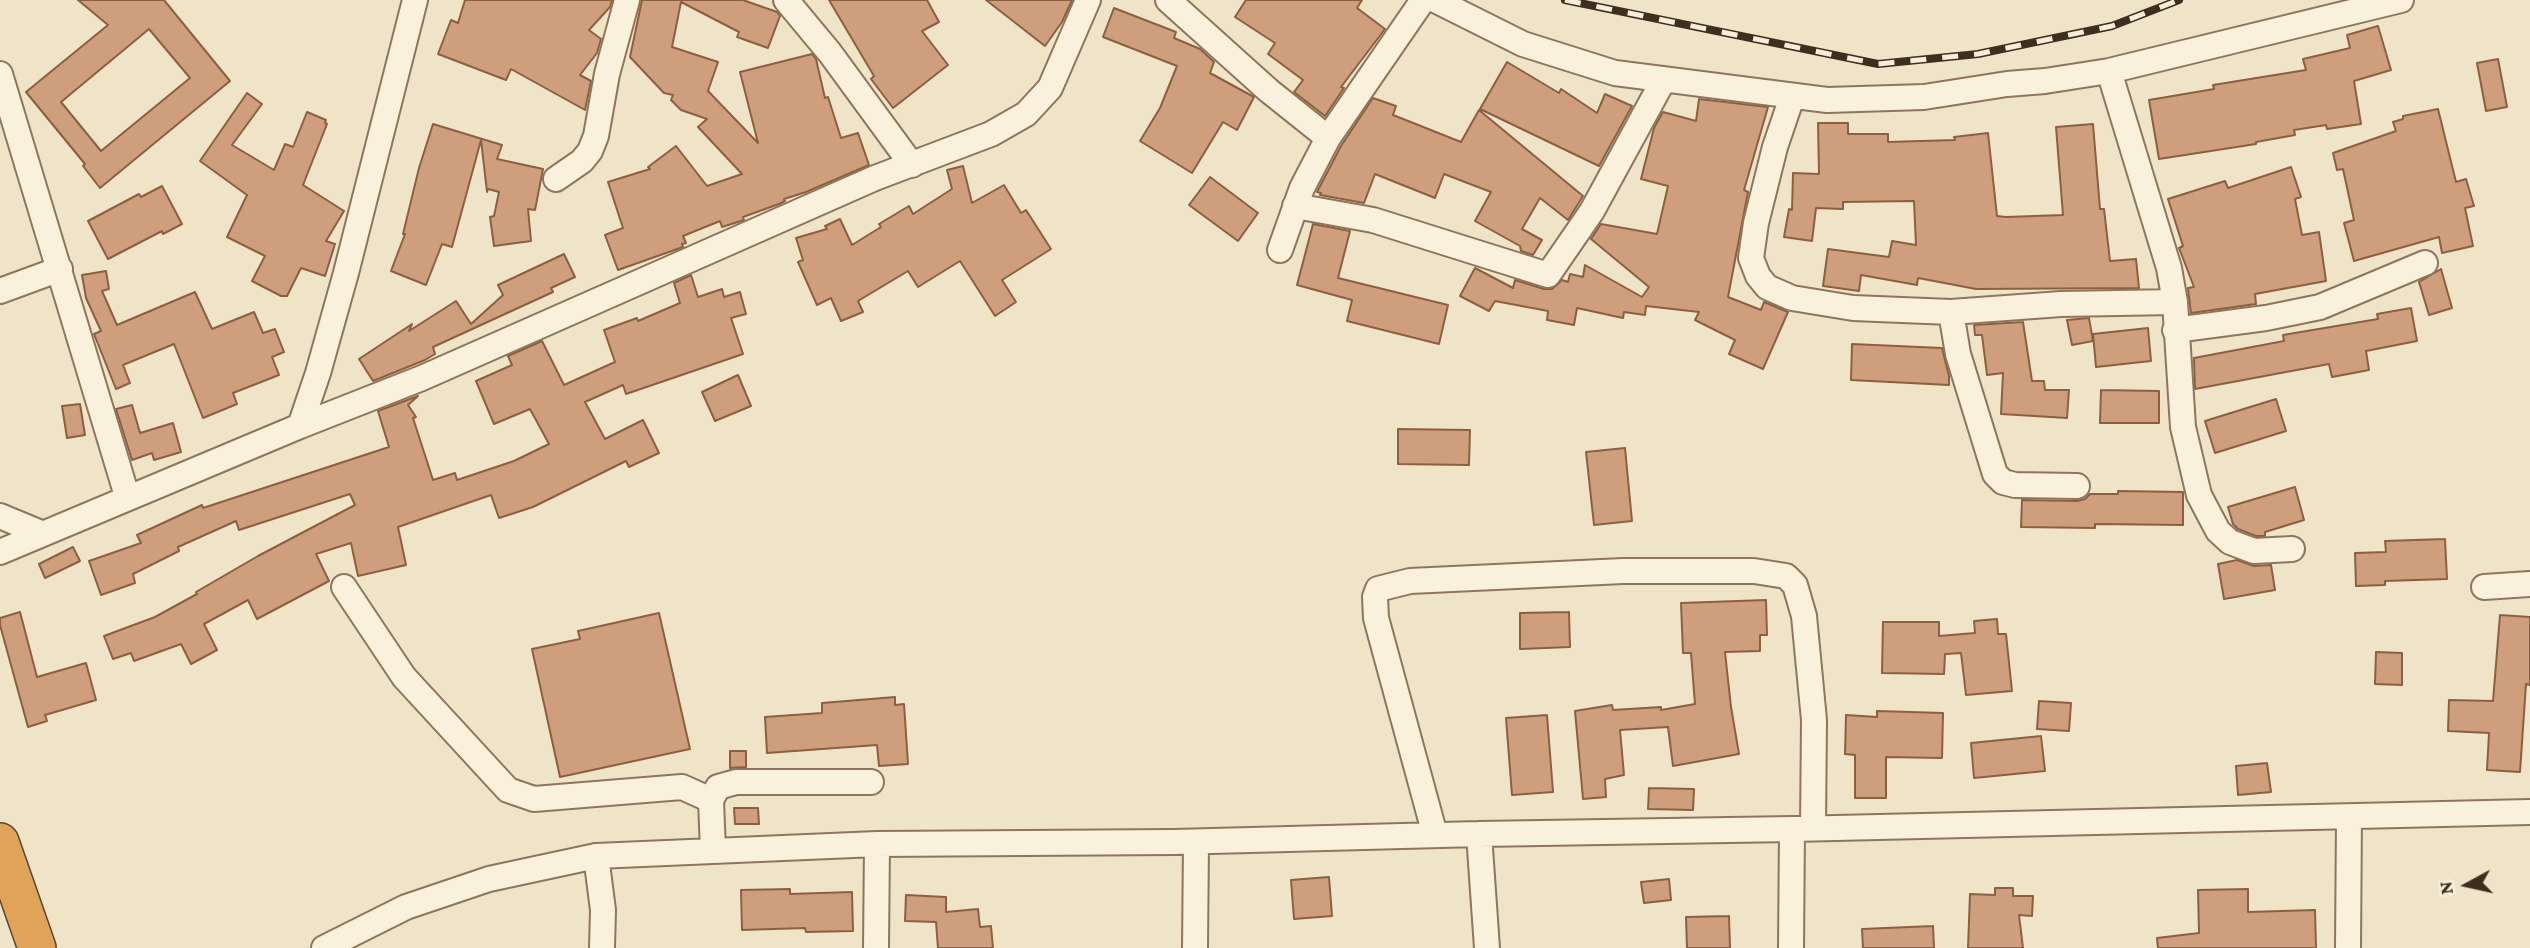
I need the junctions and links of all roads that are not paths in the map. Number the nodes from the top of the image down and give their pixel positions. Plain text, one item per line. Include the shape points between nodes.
1 (415, 0) edge
2 (627, 0) edge
3 (786, 0) edge
4 (1088, 0) edge
5 (1168, 0) edge
6 (1423, 0) edge
7 (1435, 0) edge
8 (2401, 0) edge
9 (2109, 71) junction
10 (0, 74) edge
11 (1664, 79) junction
12 (1792, 97) junction
13 (1328, 138) junction
14 (912, 166) junction
15 (556, 179) dead end
16 (1296, 206) junction
17 (1280, 250) dead end
18 (2425, 263) dead end
19 (60, 269) junction
20 (0, 291) edge
21 (2175, 302) junction
22 (1951, 312) junction
23 (2175, 330) junction
24 (300, 426) junction
25 (2077, 486) dead end
26 (127, 496) junction
27 (0, 516) edge
28 (41, 533) junction
29 (2292, 549) dead end
30 (0, 552) edge
31 (2530, 584) edge
32 (344, 587) dead end
33 (2484, 587) dead end
34 (871, 782) dead end
35 (711, 800) junction
36 (2530, 812) edge
37 (2349, 817) junction
38 (1803, 829) junction
39 (1479, 834) junction
40 (1435, 835) junction
41 (0, 842) edge
42 (1196, 842) junction
43 (877, 844) junction
44 (713, 851) junction
45 (596, 856) junction
46 (37, 948) edge
47 (324, 948) edge
48 (602, 948) edge
49 (876, 948) edge
50 (1195, 948) edge
51 (1487, 948) edge
52 (1791, 948) edge
53 (2348, 948) edge

1 - 24 street via 346,273
2 - 15 street via 596,136 582,161
3 - 14 street
4 - 14 street via 1050,88 1026,114 991,134
5 - 13 street
6 - 13 street
7 - 11 street via 1523,44 1615,73
8 - 9 street
9 - 12 street via 1924,97
9 - 21 street
10 - 19 street
11 - 12 street
11 - 16 street via 1592,211 1548,275 1373,220
12 - 22 street via 1756,223 1751,258 1758,276 1768,287 1792,298 1853,308
13 - 16 street
14 - 24 street via 862,183 422,378
16 - 17 street
18 - 23 street via 2320,307
19 - 20 street
19 - 26 street
21 - 22 street
21 - 23 street
22 - 25 street via 1958,354 1995,474 2015,485
23 - 29 street via 2183,427 2199,495 2211,519 2230,542 2254,551
24 - 26 street
26 - 28 street
27 - 28 street
28 - 30 street
31 - 33 street
32 - 35 street via 404,677 508,790 534,799 682,787
34 - 35 street via 736,782 718,787
35 - 44 street
36 - 37 street
37 - 38 street
37 - 53 street
38 - 39 street
38 - 40 street via 1814,720 1804,615 1795,585 1786,576 1754,571 1623,570 1410,581 1378,589 1376,618
38 - 52 street
39 - 40 street
39 - 51 street
40 - 42 street
41 - 46 highway
42 - 43 street
42 - 50 street
43 - 44 street
43 - 49 street
44 - 45 street
45 - 47 street via 488,879 406,907
45 - 48 street

